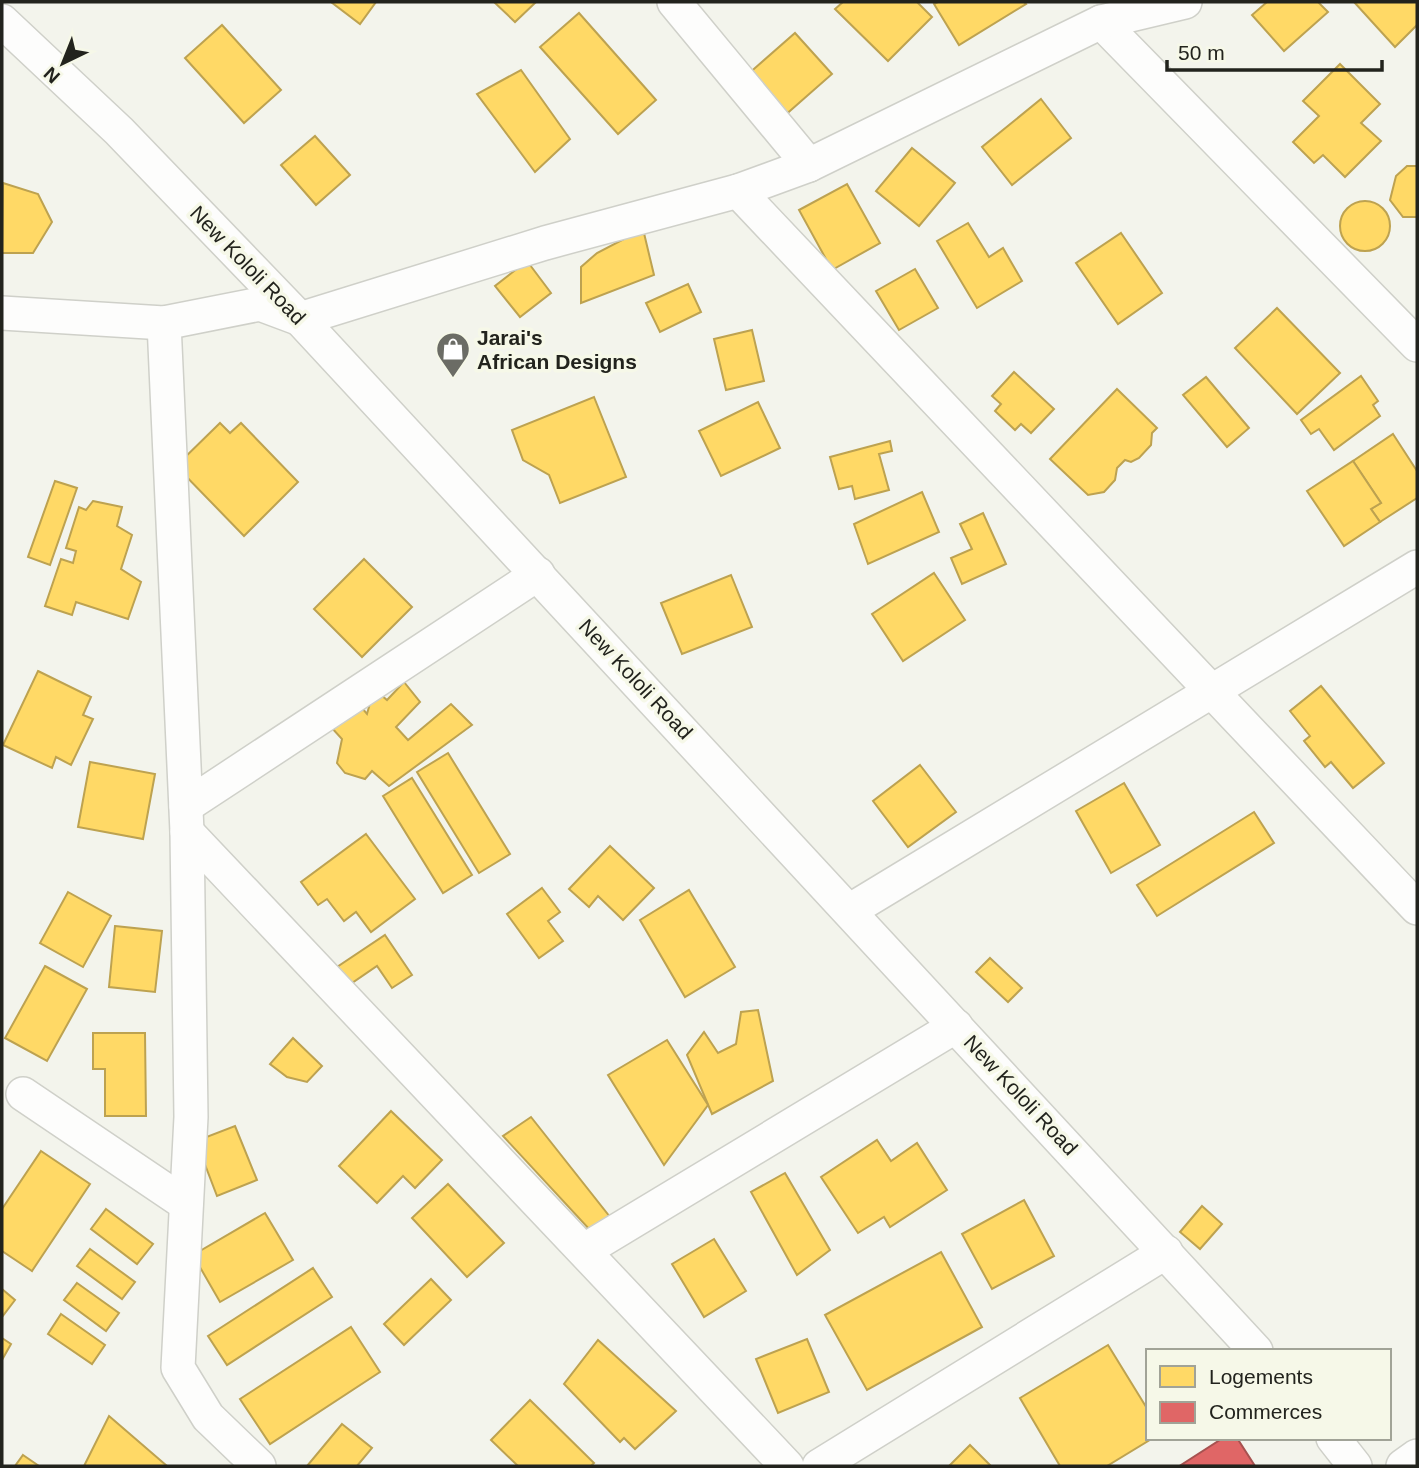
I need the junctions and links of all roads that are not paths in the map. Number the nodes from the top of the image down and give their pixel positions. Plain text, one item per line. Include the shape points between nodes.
1 (674, 2) edge
2 (1185, 2) edge
3 (2, 21) edge
4 (1101, 22) junction
5 (809, 165) junction
6 (738, 191) junction
7 (2, 313) edge
8 (300, 318) junction
9 (164, 323) junction
10 (1417, 345) edge
11 (1417, 567) edge
12 (538, 573) junction
13 (1212, 694) junction
14 (186, 819) junction
15 (1417, 908) edge
16 (849, 911) junction
17 (957, 1026) junction
18 (23, 1094) dead end
19 (186, 1204) junction
20 (586, 1250) junction
21 (1166, 1252) junction
22 (1254, 1349) edge
23 (1335, 1440) edge
24 (1417, 1456) edge
25 (259, 1466) edge
26 (787, 1466) edge
27 (819, 1466) edge
28 (1355, 1466) edge
29 (1403, 1466) edge

1 - 5 street
2 - 4 street
3 - 8 street, New Kololi Road via 119,131
4 - 5 street
4 - 10 street
5 - 6 street
6 - 8 street via 545,243
6 - 13 street
7 - 9 street
8 - 9 street via 260,304
8 - 12 street, New Kololi Road
9 - 14 street
11 - 13 street
12 - 14 street
12 - 16 street, New Kololi Road
13 - 15 street
13 - 16 street
14 - 19 street via 191,1117
14 - 20 street
16 - 17 street, New Kololi Road
17 - 20 street
17 - 21 street, New Kololi Road
18 - 19 street
19 - 25 street via 178,1368 208,1417
20 - 26 street
21 - 22 street, New Kololi Road
21 - 27 street
23 - 28 street
24 - 29 street

